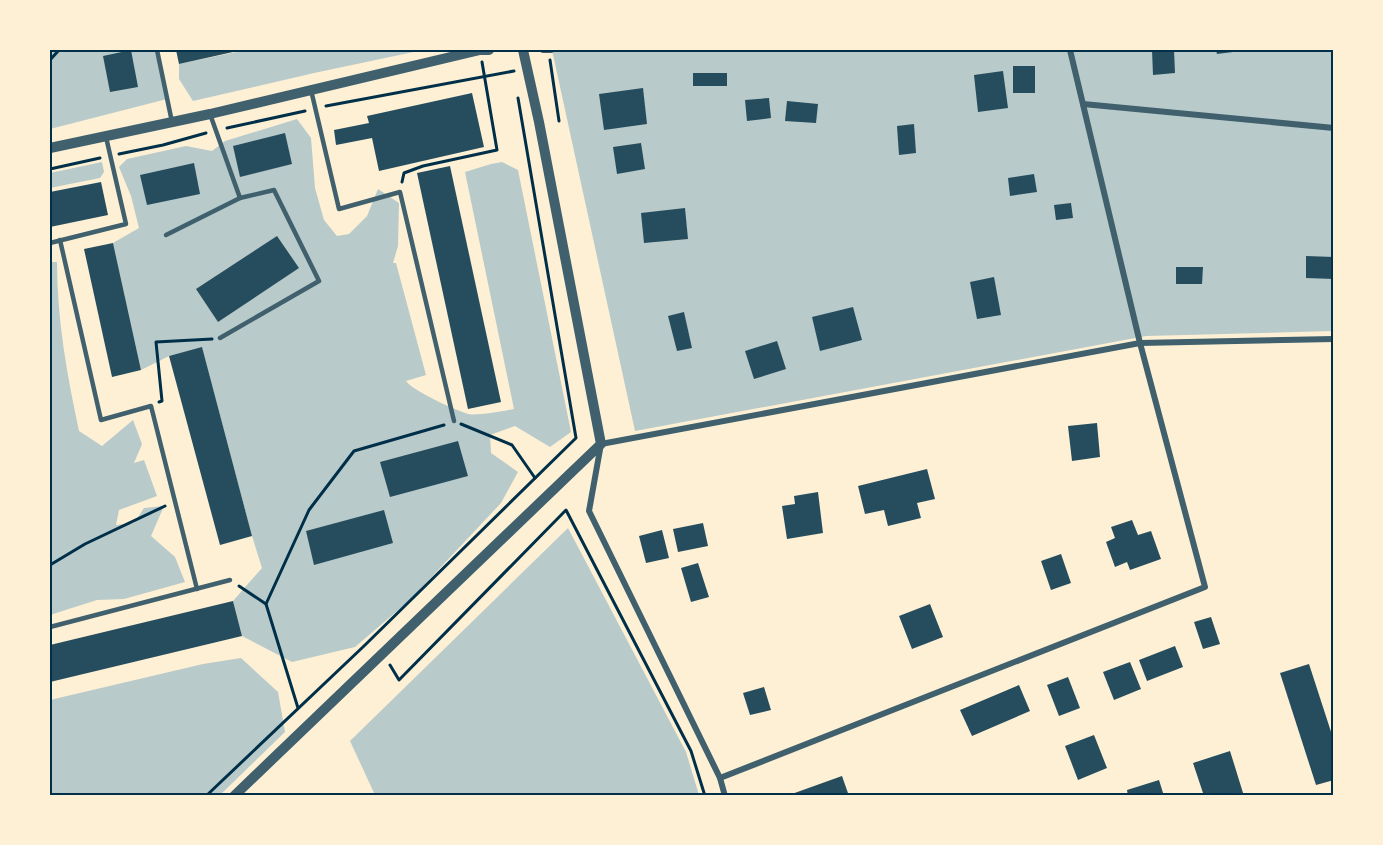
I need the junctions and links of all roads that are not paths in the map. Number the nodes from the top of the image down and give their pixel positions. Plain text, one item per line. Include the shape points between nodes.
1 (158, 50) edge
2 (480, 50) edge
3 (489, 50) edge
4 (523, 50) edge
5 (543, 50) edge
6 (550, 50) edge
7 (1070, 50) edge
8 (311, 90) junction
9 (1083, 104) junction
10 (210, 114) junction
11 (172, 122) junction
12 (1334, 128) edge
13 (106, 137) junction
14 (50, 148) edge
15 (240, 198) junction
16 (166, 235) dead end
17 (60, 240) junction
18 (50, 243) edge
19 (220, 338) road end
20 (1334, 339) edge
21 (1140, 343) junction
22 (454, 422) road end
23 (602, 444) junction
24 (230, 580) road end
25 (197, 589) junction
26 (50, 627) edge
27 (720, 778) junction
28 (234, 795) edge
29 (725, 795) edge

1 - 11 lane
2 - 3 street
2 - 8 street
4 - 23 street
5 - 6 street
7 - 9 street
8 - 10 street
8 - 22 lane via 339,209 400,192
9 - 12 street
9 - 21 street
10 - 11 street
10 - 15 lane
11 - 13 street
13 - 14 street
13 - 17 lane via 126,224
15 - 16 lane
15 - 19 lane via 274,190 319,281
17 - 18 lane
17 - 25 lane via 101,420 150,406
20 - 21 street
21 - 23 street
21 - 27 street via 1205,587
23 - 27 street via 589,511
23 - 28 street
24 - 25 lane
25 - 26 lane
27 - 29 street

